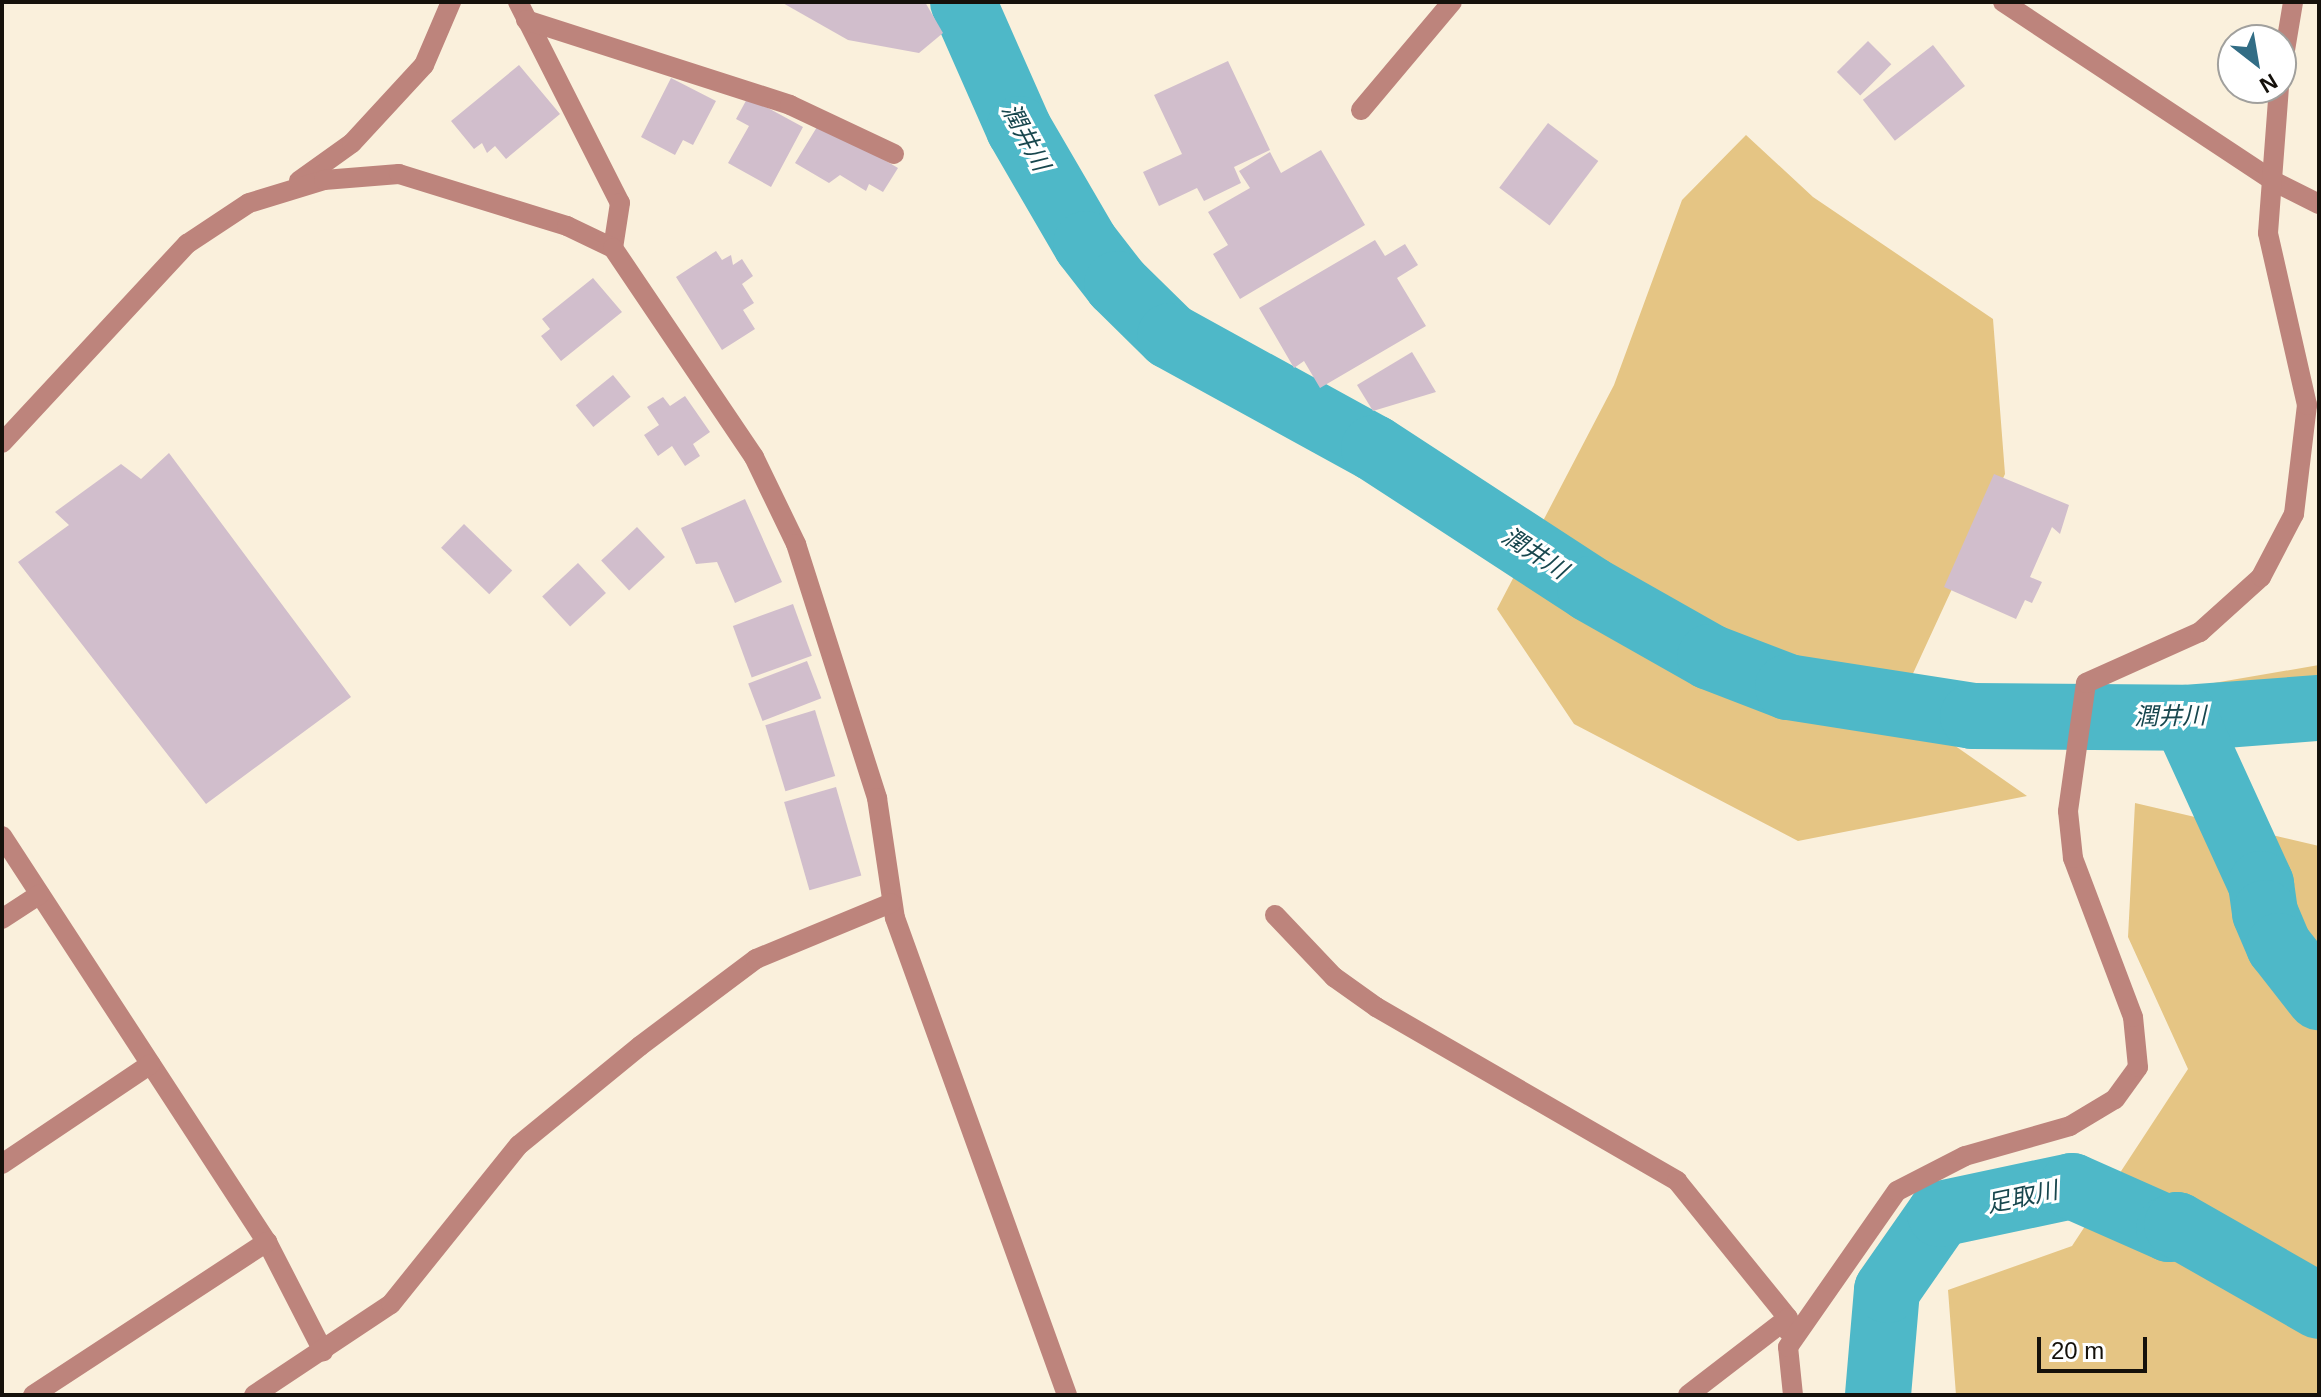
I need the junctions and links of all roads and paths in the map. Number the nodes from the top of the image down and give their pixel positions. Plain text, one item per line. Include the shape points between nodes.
1 (451, 2) edge
2 (1452, 2) edge
3 (2003, 2) edge
4 (2293, 2) edge
5 (522, 11) edge
6 (2289, 24) edge
7 (2278, 104) edge
8 (1361, 110) dead end
9 (894, 154) dead end
10 (2275, 182) junction
11 (285, 192) junction
12 (2319, 204) edge
13 (613, 248) junction
14 (2, 443) edge
15 (2, 836) edge
16 (40, 894) junction
17 (891, 903) junction
18 (1275, 915) dead end
19 (2, 919) edge
20 (151, 1064) junction
21 (2, 1164) edge
22 (267, 1242) junction
23 (1788, 1318) junction
24 (1788, 1347) junction
25 (323, 1351) junction
26 (33, 1395) edge
27 (254, 1395) edge
28 (1067, 1395) edge
29 (1688, 1395) edge
30 (1793, 1395) edge

1 - 11 street via 424,65 352,143
2 - 8 street
3 - 10 street
4 - 6 street
5 - 9 street via 790,105
5 - 13 street via 620,203
7 - 10 street
10 - 12 street
10 - 24 street via 2268,233 2307,405 2294,514 2261,577 2200,632 2086,683 2068,811 2073,858 2133,1017 2138,1067 2115,1099 2070,1126 1965,1156 1897,1191
11 - 13 street via 324,180 399,174 567,226
11 - 14 street via 249,203 187,244
13 - 17 street via 754,457 796,544 877,798
15 - 16 street
16 - 19 street
16 - 20 street
17 - 25 street via 756,959 640,1046 519,1145 391,1304
17 - 28 street
18 - 23 street via 1334,977 1376,1007 1677,1181
20 - 21 street
20 - 22 street
22 - 25 street
22 - 26 street
23 - 24 street
23 - 29 street
24 - 30 street
25 - 27 street

